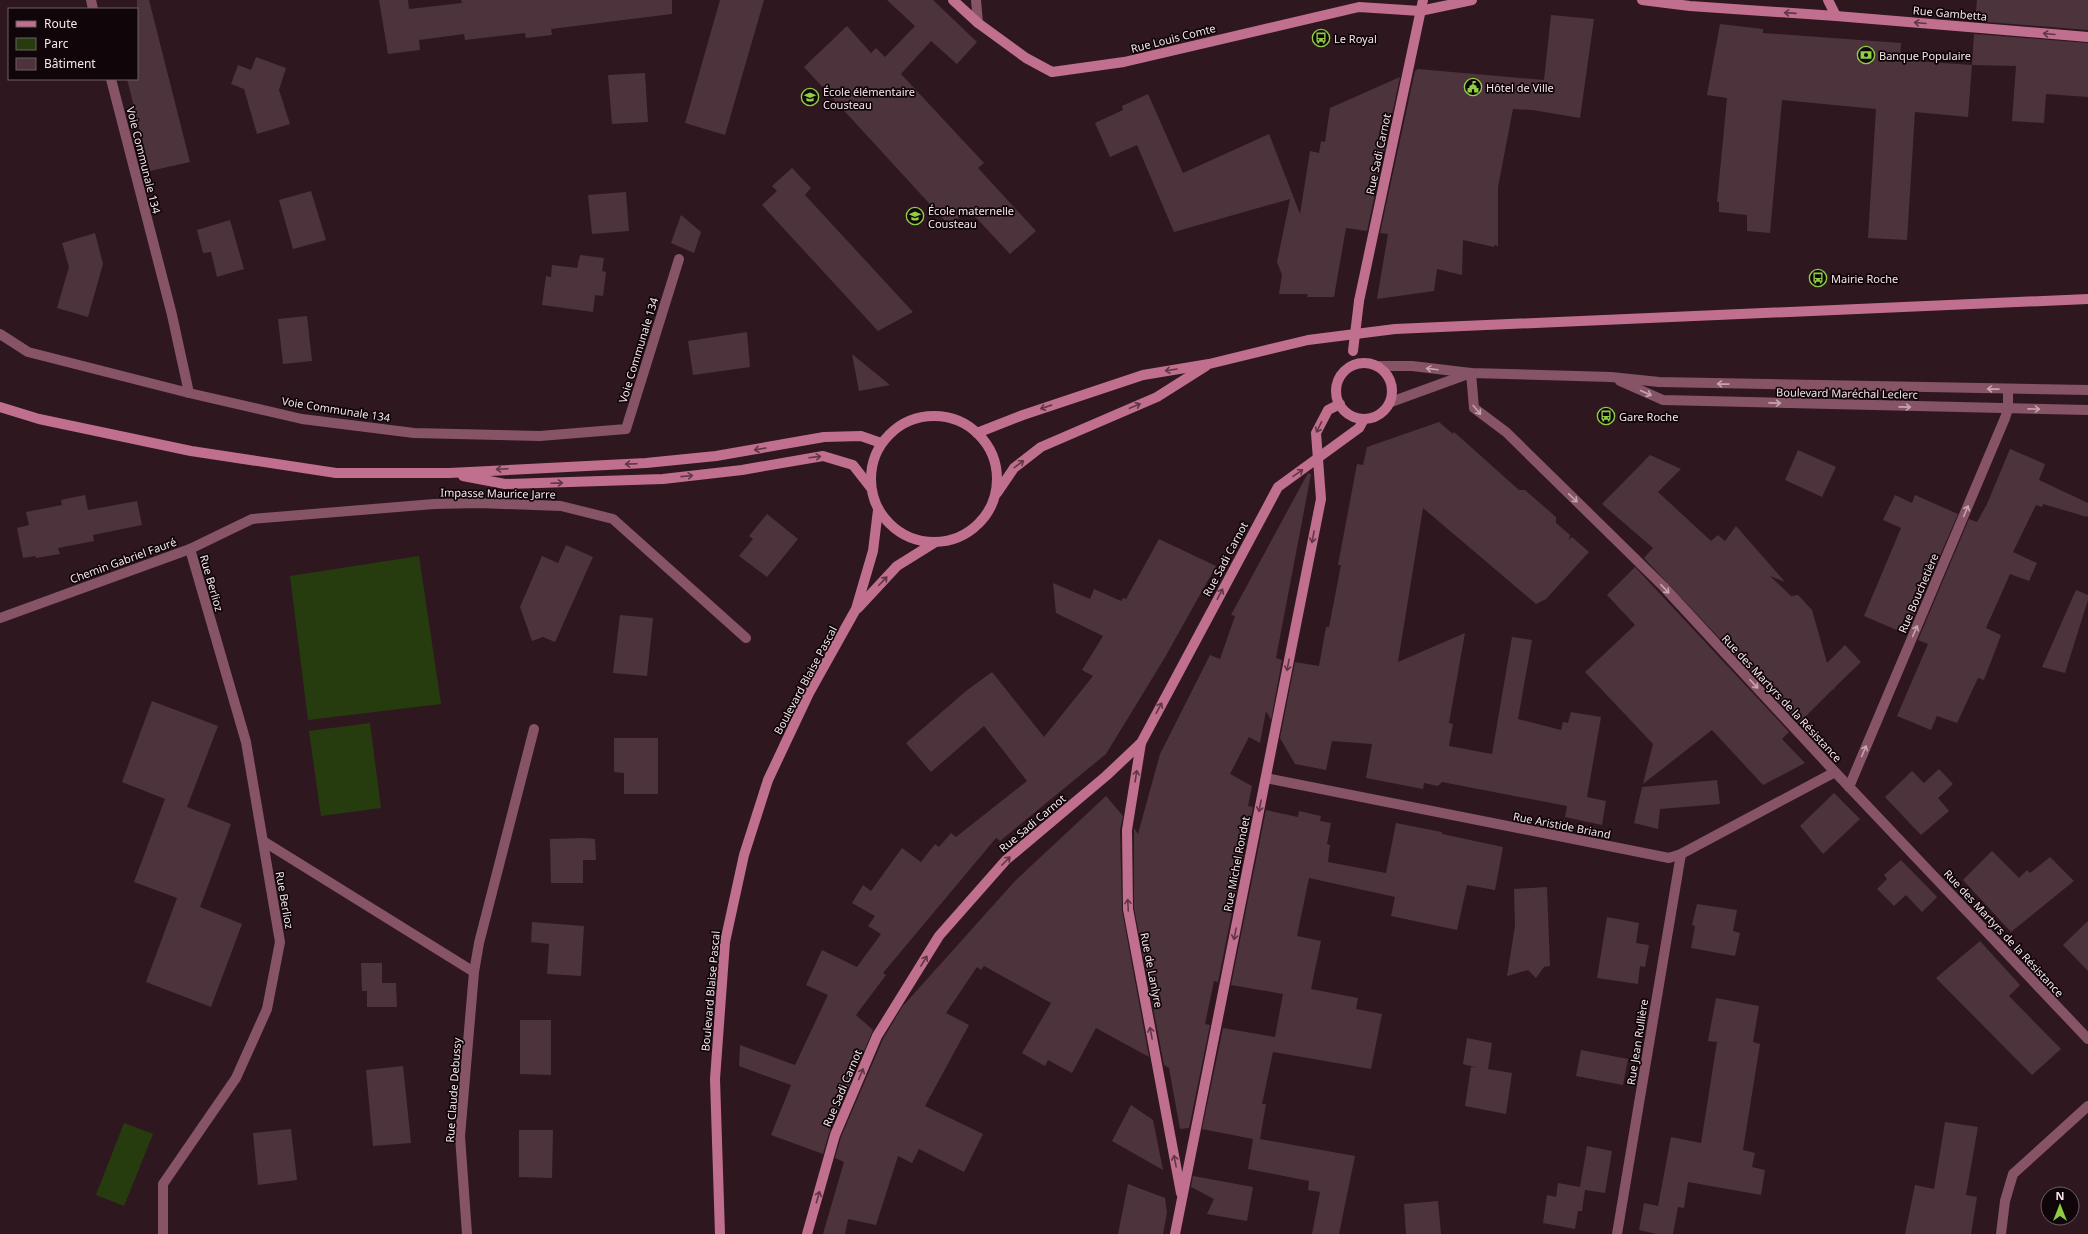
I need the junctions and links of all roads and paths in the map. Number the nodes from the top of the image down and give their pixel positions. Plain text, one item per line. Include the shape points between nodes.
1 (953, 0) edge
2 (976, 0) edge
3 (1423, 0) edge
4 (1472, 0) edge
5 (1642, 0) edge
6 (1828, 0) edge
7 (1420, 11) junction
8 (1836, 16) junction
9 (978, 23) junction
10 (2088, 37) edge
11 (111, 80) edge
12 (679, 259) dead end
13 (2088, 299) edge
14 (0, 334) edge
15 (1209, 364) junction
16 (1358, 364) junction
17 (1377, 366) junction
18 (1471, 373) junction
19 (1611, 377) junction
20 (2008, 390) junction
21 (2088, 390) edge
22 (189, 393) junction
23 (1390, 402) junction
24 (1340, 404) junction
25 (0, 407) edge
26 (2008, 409) junction
27 (2088, 410) edge
28 (1364, 419) junction
29 (977, 433) junction
30 (881, 443) junction
31 (1318, 459) junction
32 (449, 473) junction
33 (870, 488) junction
34 (996, 494) junction
35 (878, 510) junction
36 (252, 519) joint
37 (934, 543) junction
38 (190, 549) junction
39 (856, 609) junction
40 (0, 618) edge
41 (746, 638) dead end
42 (534, 729) dead end
43 (1141, 743) junction
44 (1835, 772) junction
45 (1266, 778) junction
46 (1849, 787) junction
47 (262, 841) junction
48 (1681, 854) junction
49 (474, 972) junction
50 (2088, 1039) edge
51 (2088, 1106) edge
52 (1182, 1199) junction
53 (163, 1234) edge
54 (467, 1234) edge
55 (720, 1234) edge
56 (807, 1234) edge
57 (1175, 1234) edge
58 (1617, 1234) edge
59 (2001, 1234) edge

1 - 9 main road, Rue Louis Comte
2 - 9 street
3 - 7 main road, Rue Sadi Carnot
4 - 7 main road
8 -> 5 main road, Rue Gambetta via 1690,6
6 - 8 main road
7 - 9 main road, Rue Louis Comte via 1359,7 1124,62 1052,72 1026,58
7 - 16 main road, Rue Sadi Carnot, bridge via 1359,301 1353,351
10 -> 8 main road, Rue Gambetta
11 - 22 street, Voie Communale 134 via 172,315
12 - 22 street, Voie Communale 134 via 626,429 540,436 414,433 302,419
13 - 15 main road via 1395,329 1308,340
14 - 22 street via 28,352
15 -> 29 main road via 1143,375
34 -> 15 main road via 1014,468 1042,447 1157,397
16 - 17 main road
16 - 24 main road via 1350,367 1339,380 1337,396
18 -> 17 street, Boulevard Maréchal Leclerc via 1412,366
17 - 23 main road via 1390,380 1393,391
18 - 19 street, Boulevard Maréchal Leclerc
18 - 23 street, Boulevard Maréchal Leclerc
18 -> 44 street, Rue des Martyrs de la Résistance via 1474,408 1506,432 1663,586
20 -> 19 street, Boulevard Maréchal Leclerc via 1660,382
19 -> 26 street, Boulevard Maréchal Leclerc via 1663,400
20 - 21 street, Boulevard Maréchal Leclerc
20 - 26 street
23 - 28 main road via 1384,412
24 - 28 main road via 1350,415
24 -> 31 main road via 1328,410 1316,433
25 - 32 main road via 39,419 190,451 336,473
26 -> 27 street, Boulevard Maréchal Leclerc
46 -> 26 street, Rue Bouchetière
28 - 31 main road, Rue Sadi Carnot via 1359,428
29 - 30 main road via 952,419 938,416 916,418 896,428
29 - 34 main road via 988,446 995,461
30 -> 32 main road via 861,436 824,437 693,459
30 - 33 main road via 870,472
43 -> 31 main road, Rue Sadi Carnot via 1278,487
31 -> 45 main road, Rue Michel Rondet via 1321,499
32 -> 33 main road via 505,484 663,479 742,470 823,456 853,465
33 - 35 main road
34 - 37 main road via 987,513 974,529 955,539
35 - 37 main road via 888,524 902,534 918,541
35 - 39 main road, Boulevard Blaise Pascal via 873,551
36 - 38 street, Chemin Gabriel Fauré
36 - 41 street, Impasse Maurice Jarre via 434,504 561,506 612,519
39 -> 37 main road, Boulevard Blaise Pascal via 897,566
38 - 40 street, Chemin Gabriel Fauré
38 - 47 street, Rue Berlioz via 246,742
39 - 55 main road, Boulevard Blaise Pascal via 809,693 768,780 744,855 725,942 715,1078
42 - 49 street, Rue Claude Debussy via 478,943
52 -> 43 main road, Rue de Lanlyre via 1128,909 1127,830
56 -> 43 main road, Rue Sadi Carnot via 836,1135 877,1036 939,936 1006,860 1106,776
44 - 46 street, Rue des Martyrs de la Résistance
44 - 48 street, Rue Aristide Briand
45 - 48 street, Rue Aristide Briand via 1669,858
45 -> 52 main road, Rue Michel Rondet
46 - 50 street, Rue des Martyrs de la Résistance
47 - 49 street
47 - 53 street, Rue Berlioz via 280,942 267,1009 236,1078 163,1184
48 - 58 street, Rue Jean Rullière
49 - 54 street, Rue Claude Debussy via 460,1136
51 - 59 street via 2013,1174 2005,1201
52 - 57 main road, Rue Michel Rondet

